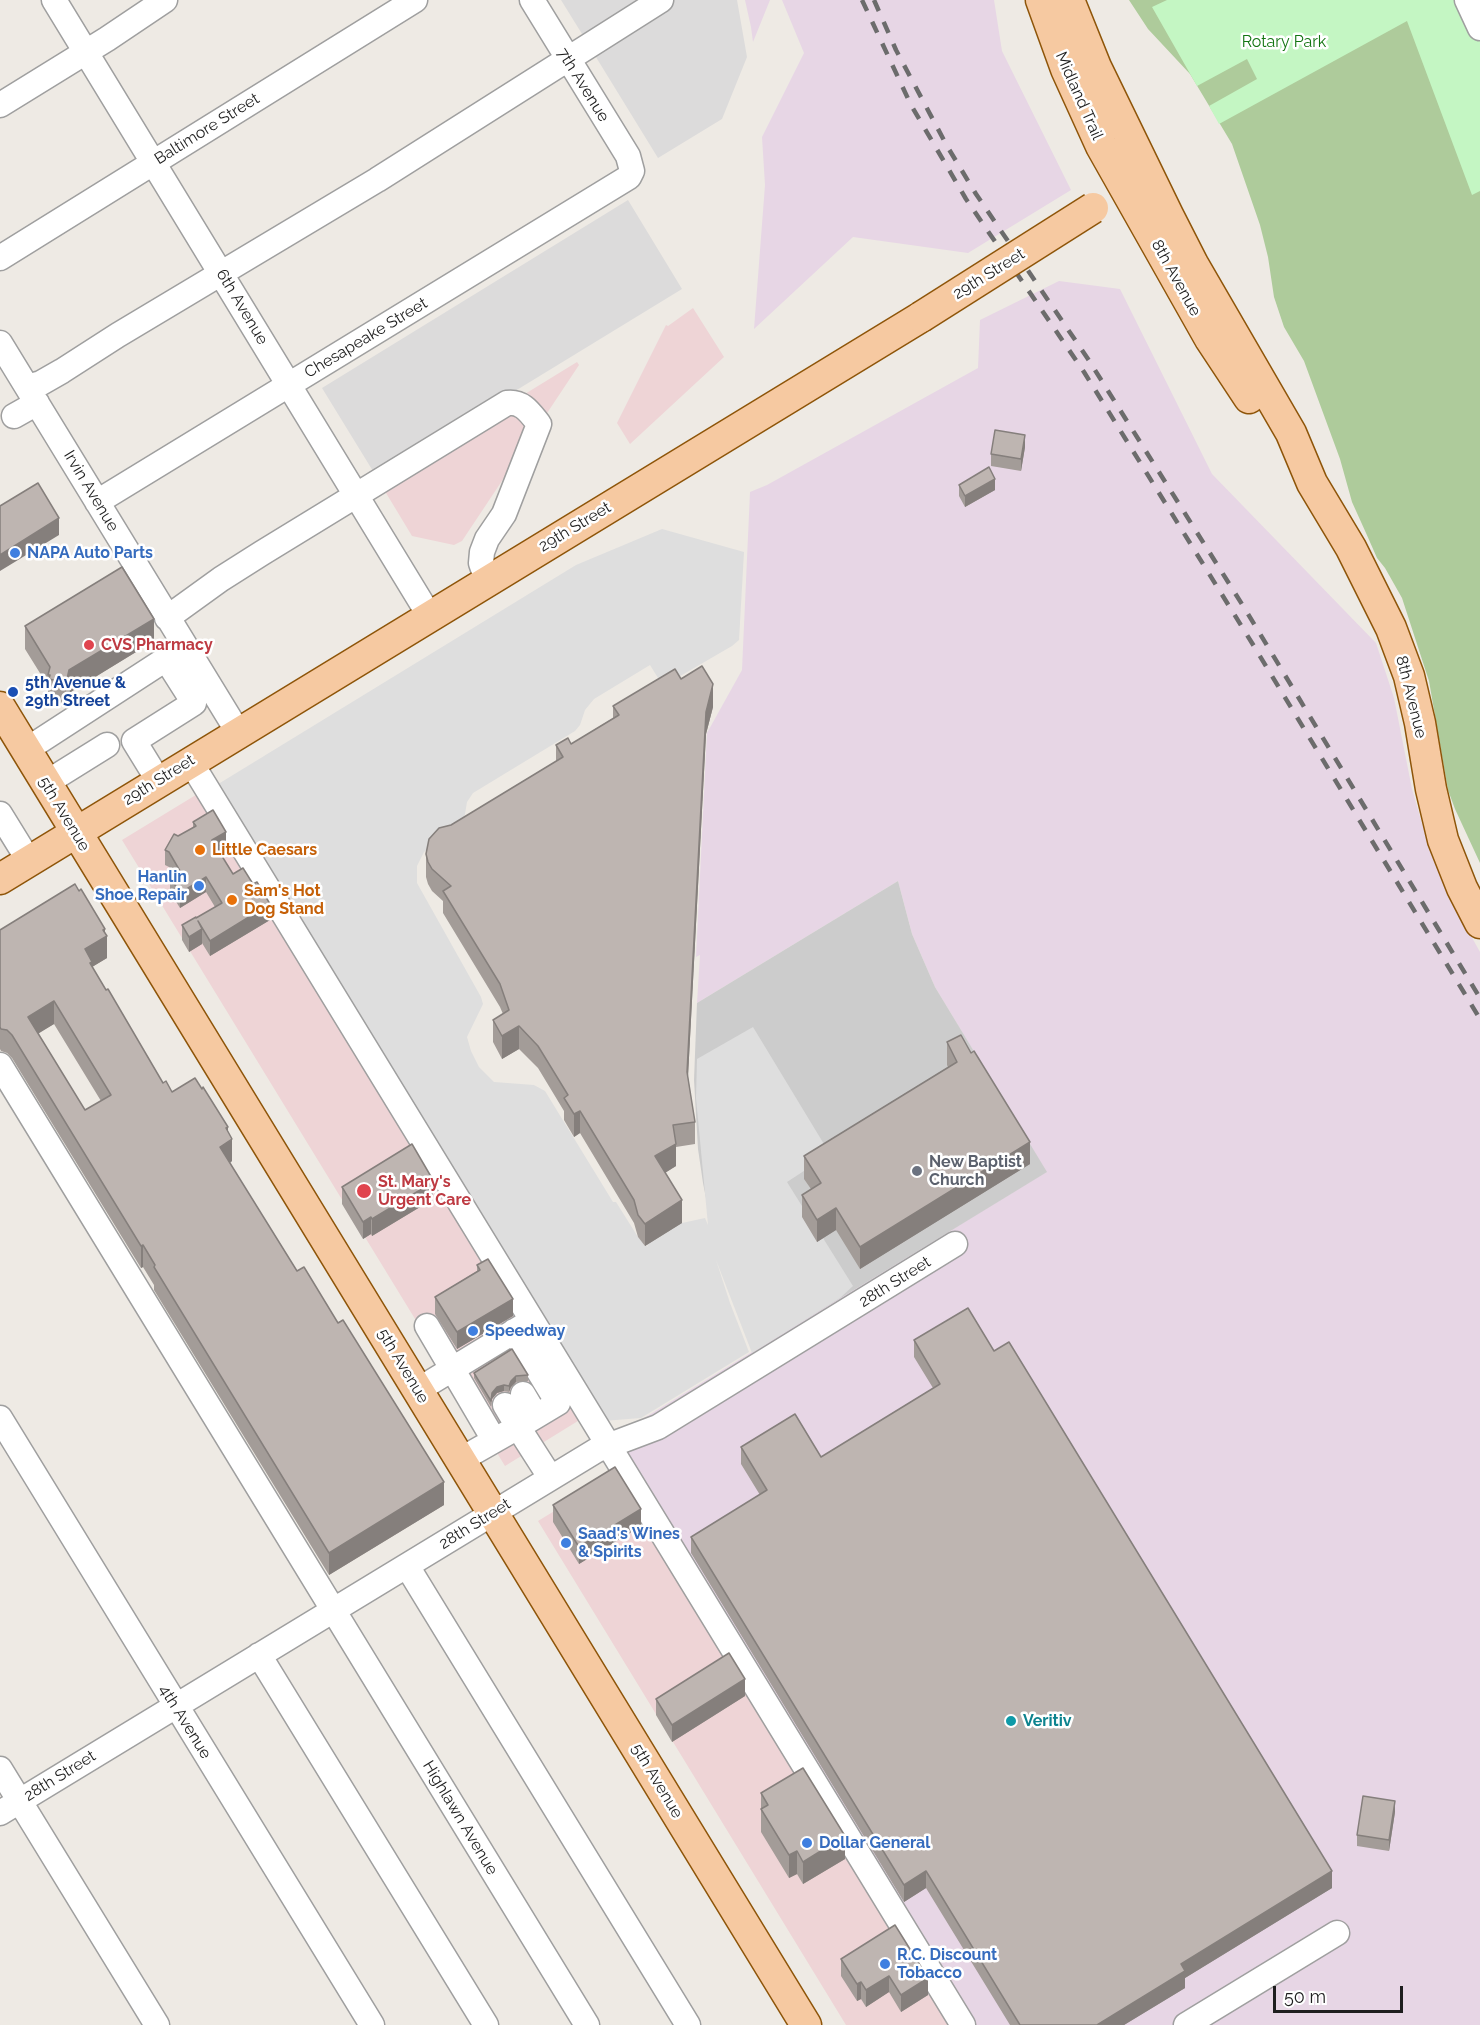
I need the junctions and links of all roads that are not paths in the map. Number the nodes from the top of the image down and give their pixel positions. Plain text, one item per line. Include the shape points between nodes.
1 (54, 0) edge
2 (165, 0) edge
3 (415, 0) edge
4 (531, 0) edge
5 (661, 0) edge
6 (1041, 0) edge
7 (1069, 0) edge
8 (1467, 0) edge
9 (1480, 28) edge
10 (86, 52) junction
11 (567, 59) junction
12 (0, 105) edge
13 (153, 162) junction
14 (632, 171) joint
15 (1137, 182) junction
16 (0, 258) edge
17 (221, 273) junction
18 (0, 343) edge
19 (290, 385) junction
20 (32, 395) junction
21 (14, 417) dead end
22 (356, 494) junction
23 (98, 502) junction
24 (487, 580) junction
25 (429, 615) junction
26 (167, 618) junction
27 (189, 674) junction
28 (0, 707) edge
29 (238, 732) junction
30 (107, 745) dead end
31 (26, 750) junction
32 (190, 761) junction
33 (158, 780) junction
34 (46, 783) junction
35 (0, 814) edge
36 (75, 832) junction
37 (29, 861) junction
38 (0, 879) edge
39 (1480, 923) edge
40 (0, 1065) edge
41 (955, 1244) dead end
42 (427, 1326) dead end
43 (523, 1326) junction
44 (452, 1368) junction
45 (418, 1390) junction
46 (564, 1392) junction
47 (514, 1399) dead end
48 (0, 1418) edge
49 (527, 1421) junction
50 (494, 1440) junction
51 (609, 1445) junction
52 (460, 1460) junction
53 (550, 1478) junction
54 (493, 1513) junction
55 (407, 1566) junction
56 (334, 1611) junction
57 (259, 1655) junction
58 (175, 1705) junction
59 (0, 1769) edge
60 (10, 1807) edge
61 (1337, 1933) dead end
62 (157, 2025) edge
63 (372, 2025) edge
64 (486, 2025) edge
65 (587, 2025) edge
66 (688, 2025) edge
67 (806, 2025) edge
68 (963, 2025) edge
69 (1186, 2025) edge

1 - 10 street, 6th Avenue
2 - 10 street
3 - 13 street, Baltimore Street
4 - 11 street, 7th Avenue
5 - 11 street
6 - 15 main road, Midland Trail via 1082,107
7 - 15 main road, Midland Trail
8 - 9 street
10 - 12 street
10 - 13 street, 6th Avenue
11 - 14 street, 7th Avenue via 628,156
11 - 17 street
13 - 16 street, Baltimore Street
13 - 17 street, 6th Avenue
14 - 19 street, Chesapeake Street via 624,181
15 - 24 main road, 29th Street, bridge
15 - 39 main road, 8th Avenue via 1193,264 1291,433 1312,483 1351,548 1391,628 1406,666 1420,723 1443,840
17 - 19 street, 6th Avenue
17 - 20 street via 41,383
18 - 20 street, Irvin Avenue
19 - 22 street, 6th Avenue
19 - 23 street, Chesapeake Street
20 - 21 street
20 - 23 street, Irvin Avenue
22 - 24 street via 507,403 521,405 539,424 504,514 482,552
22 - 25 street, 6th Avenue
22 - 26 street
23 - 26 street, Irvin Avenue
24 - 25 main road, 29th Street
25 - 29 main road, 29th Street
26 - 27 street, Irvin Avenue
27 - 29 street, Irvin Avenue
27 - 31 street via 166,659
27 - 33 street via 194,703 134,741
28 - 31 main road, 5th Avenue
29 - 32 main road, 29th Street
30 - 34 street
31 - 34 main road, 5th Avenue
32 - 33 main road, 29th Street
32 - 43 street
33 - 36 main road, 29th Street
34 - 36 main road, 5th Avenue
35 - 37 street
36 - 37 main road, 29th Street
36 - 45 main road, 5th Avenue
37 - 38 main road, 29th Street
40 - 56 street, Highlawn Avenue
41 - 51 street, 28th Street via 658,1427
42 - 44 street
43 - 44 street via 489,1358
43 - 46 street
44 - 45 street
44 - 50 street
45 - 52 main road, 5th Avenue
46 - 49 street via 558,1403
46 - 51 street
47 - 49 street
48 - 58 street, 4th Avenue
49 - 50 street
49 - 53 street
50 - 52 street
51 - 53 street, 28th Street
51 - 68 street
52 - 54 main road, 5th Avenue
53 - 54 street, 28th Street
54 - 55 street, 28th Street
54 - 67 main road, 5th Avenue
55 - 56 street, 28th Street
55 - 66 street
56 - 57 street, 28th Street
56 - 65 street, Highlawn Avenue
57 - 58 street, 28th Street
57 - 64 street
58 - 60 street, 28th Street
58 - 63 street, 4th Avenue
59 - 60 street
60 - 62 street
61 - 69 street

